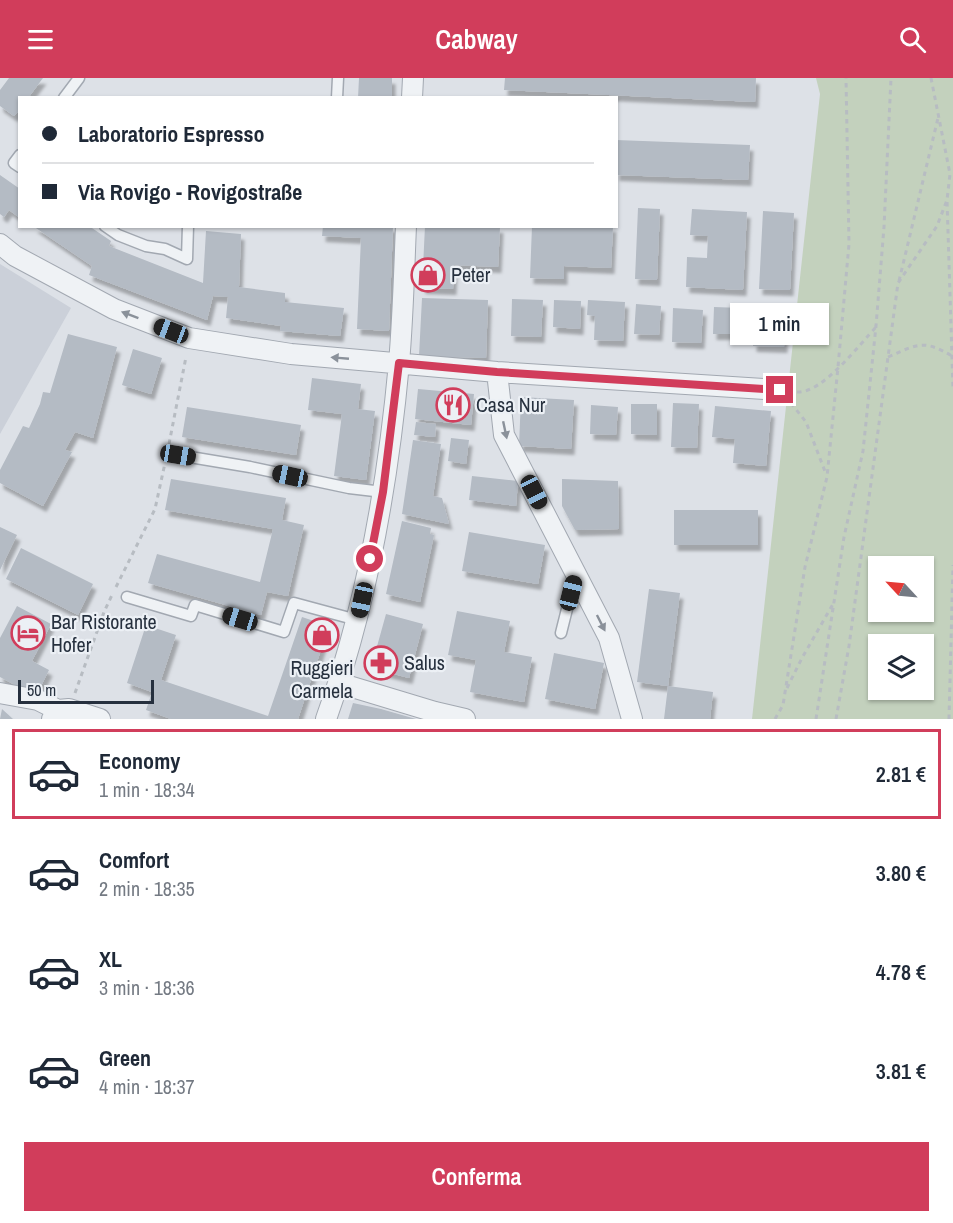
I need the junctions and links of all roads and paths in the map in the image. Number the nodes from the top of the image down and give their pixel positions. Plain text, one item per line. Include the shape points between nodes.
1 (79, 78) edge
2 (338, 78) edge
3 (413, 78) edge
4 (846, 78) edge
5 (891, 78) edge
6 (931, 78) edge
7 (66, 96) edge
8 (337, 96) edge
9 (412, 96) edge
10 (939, 117) junction
11 (947, 200) junction
12 (108, 228) edge
13 (188, 228) edge
14 (406, 228) edge
15 (0, 244) edge
16 (898, 283) junction
17 (876, 326) junction
18 (189, 338) junction
19 (952, 356) edge
20 (888, 357) junction
21 (399, 363) junction
22 (838, 367) junction
23 (497, 372) junction
24 (953, 388) edge
25 (780, 390) junction
26 (178, 455) dead end
27 (827, 477) junction
28 (383, 492) junction
29 (953, 565) edge
30 (576, 573) junction
31 (127, 597) dead end
32 (834, 603) junction
33 (357, 620) junction
34 (561, 633) dead end
35 (339, 683) junction
36 (786, 692) junction
37 (0, 693) edge
38 (60, 713) edge
39 (100, 719) edge
40 (326, 719) edge
41 (465, 719) edge
42 (632, 719) edge
43 (775, 719) edge
44 (816, 719) edge
45 (836, 719) edge
46 (949, 719) edge

1 - 7 lane
2 - 8 lane
3 - 9 street
4 - 22 path via 849,244
5 - 17 path
6 - 10 path
10 - 11 path via 950,174
10 - 16 path
11 - 16 path via 937,226
11 - 19 path
12 - 13 lane via 186,259
14 - 21 street
18 -> 15 street via 114,309
16 - 20 path
17 - 22 path
17 - 32 path via 863,451
21 -> 18 street via 291,354
18 - 38 path via 155,509
19 - 20 path via 924,344
19 - 24 path
20 - 45 path
21 - 23 street
21 - 28 street
22 - 25 path via 821,383 802,392
22 - 27 path
23 - 25 street
23 -> 30 street via 504,435
25 - 27 path via 806,422
26 - 28 lane
27 - 36 path via 805,567
28 - 33 street
29 - 46 path
30 - 34 lane
30 -> 42 street via 609,638
31 - 33 lane via 191,616 195,605 284,632 294,603
32 - 36 path
32 - 44 path
33 - 35 street
35 - 40 street
35 - 41 street
36 - 43 path
37 - 38 street via 38,700
38 - 39 street

